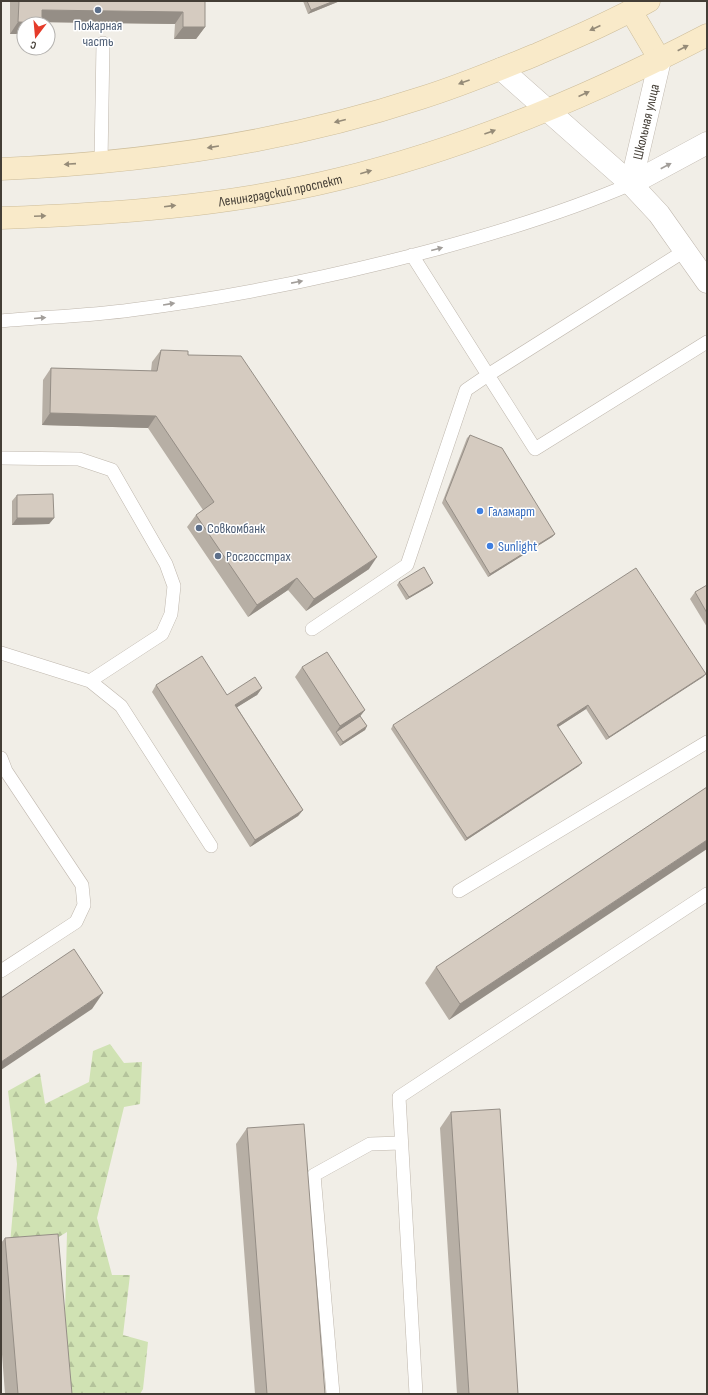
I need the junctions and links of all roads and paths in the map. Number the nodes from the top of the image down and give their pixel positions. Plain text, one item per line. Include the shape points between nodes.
1 (640, 6) edge
2 (707, 35) edge
3 (103, 43) dead end
4 (660, 60) junction
5 (501, 69) junction
6 (548, 110) junction
7 (707, 143) edge
8 (101, 162) junction
9 (1, 169) edge
10 (631, 184) junction
11 (1, 218) edge
12 (686, 250) junction
13 (412, 255) junction
14 (707, 282) edge
15 (1, 321) edge
16 (707, 342) edge
17 (488, 375) junction
18 (1, 458) edge
19 (312, 629) dead end
20 (1, 653) edge
21 (90, 681) junction
22 (707, 742) edge
23 (1, 758) edge
24 (212, 846) dead end
25 (458, 891) dead end
26 (707, 894) edge
27 (1, 971) edge
28 (401, 1143) junction
29 (333, 1394) edge
30 (416, 1394) edge

1 - 4 main road
1 -> 5 main road
4 -> 2 main road, Ленинградский проспект
3 - 8 lane
6 -> 4 main road, Ленинградский проспект
4 - 10 street, Школьная улица
5 - 6 street
5 -> 8 main road via 421,98 340,121 260,139 178,153
6 - 10 street, Школьная улица
11 -> 6 main road, Ленинградский проспект via 141,210 239,198 338,180 435,153
10 -> 7 street
8 -> 9 main road
10 - 12 street, Школьная улица via 659,214
13 -> 10 lane via 505,230 589,202
12 - 14 street, Школьная улица
12 - 17 lane
15 -> 13 lane via 138,309 340,274
13 - 17 lane
16 - 17 lane via 535,449
17 - 19 lane via 466,390 407,565
18 - 21 lane via 79,459 112,470 166,564 174,586 171,614 162,634
20 - 21 lane
21 - 24 lane via 120,706
22 - 25 lane
23 - 27 lane via 6,771 82,885 84,905 76,922
26 - 28 lane via 399,1097
28 - 29 lane via 370,1144 314,1175
28 - 30 lane

